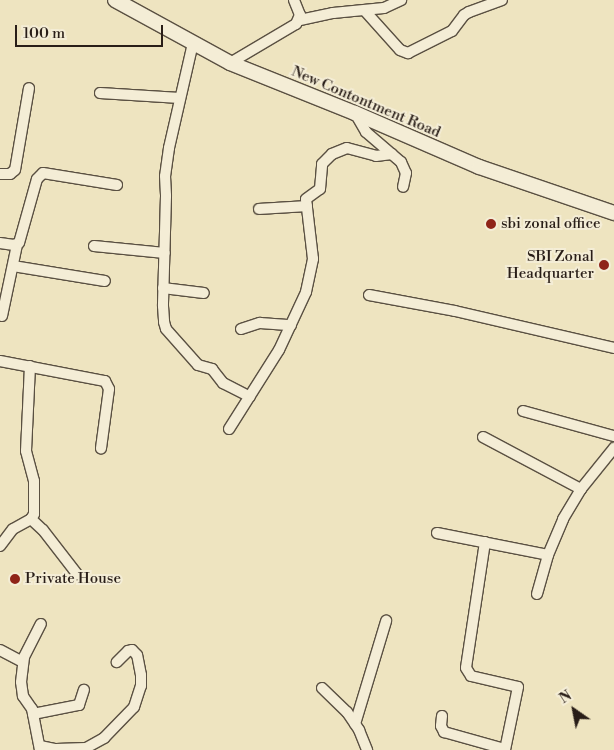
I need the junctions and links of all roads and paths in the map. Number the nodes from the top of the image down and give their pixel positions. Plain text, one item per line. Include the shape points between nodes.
1 (115, 0) edge
2 (294, 0) edge
3 (402, 0) edge
4 (502, 0) edge
5 (365, 11) junction
6 (300, 20) junction
7 (193, 43) junction
8 (230, 63) junction
9 (29, 88) dead end
10 (100, 93) dead end
11 (180, 98) junction
12 (355, 113) junction
13 (392, 154) junction
14 (0, 174) edge
15 (117, 185) dead end
16 (403, 187) dead end
17 (308, 202) junction
18 (259, 209) dead end
19 (614, 213) edge
20 (0, 243) edge
21 (17, 245) junction
22 (94, 246) dead end
23 (165, 253) junction
24 (13, 266) junction
25 (105, 281) dead end
26 (163, 288) junction
27 (204, 293) dead end
28 (369, 295) dead end
29 (2, 316) dead end
30 (291, 325) junction
31 (241, 329) dead end
32 (614, 348) edge
33 (0, 361) edge
34 (30, 366) junction
35 (250, 397) junction
36 (523, 411) dead end
37 (229, 430) dead end
38 (614, 436) edge
39 (483, 437) dead end
40 (101, 448) dead end
41 (614, 448) edge
42 (581, 489) junction
43 (31, 519) junction
44 (437, 533) dead end
45 (485, 542) junction
46 (0, 546) edge
47 (548, 555) junction
48 (77, 574) dead end
49 (536, 594) dead end
50 (386, 621) dead end
51 (41, 624) dead end
52 (0, 650) edge
53 (23, 662) junction
54 (117, 662) dead end
55 (322, 688) dead end
56 (84, 690) dead end
57 (33, 714) junction
58 (442, 716) dead end
59 (355, 724) junction
60 (40, 748) edge
61 (367, 750) edge
62 (505, 750) edge

1 - 7 street, New Contontment Road
2 - 6 street
3 - 5 street via 384,8
4 - 5 street via 469,12 452,32 408,53 400,50
5 - 6 street
6 - 8 street
7 - 8 street, New Contontment Road
7 - 11 street
8 - 12 street, New Contontment Road
9 - 14 street via 15,170 10,174
10 - 11 street
11 - 23 street via 165,176
12 - 13 street via 366,132
12 - 19 street, New Contontment Road via 479,167
13 - 16 street via 405,168
13 - 17 street via 376,156 354,149 338,150 322,164 321,186
15 - 21 street via 41,174
17 - 18 street
17 - 30 street via 312,266 306,292
20 - 21 street
21 - 24 street
22 - 23 street
23 - 26 street
24 - 25 street
24 - 29 street
26 - 27 street
26 - 35 street via 166,328 198,364 212,369 223,383
28 - 32 street via 455,311
30 - 31 street via 260,323
30 - 35 street
33 - 34 street
34 - 40 street via 107,383 109,389
34 - 43 street via 26,451 34,480 35,507
35 - 37 street
36 - 38 street
39 - 42 street
41 - 42 street
42 - 47 street via 563,519
43 - 46 street via 13,528
43 - 48 street
44 - 45 street
45 - 47 street
45 - 62 street via 466,668 471,676 518,687
47 - 49 street
50 - 59 street
51 - 53 street
52 - 53 street
53 - 57 street via 23,696 32,706
54 - 60 street via 128,651 132,650 137,655 141,686 134,707 104,738 86,748
55 - 59 street
56 - 57 street via 82,703 76,706
57 - 60 street
58 - 62 street via 444,732
59 - 61 street

